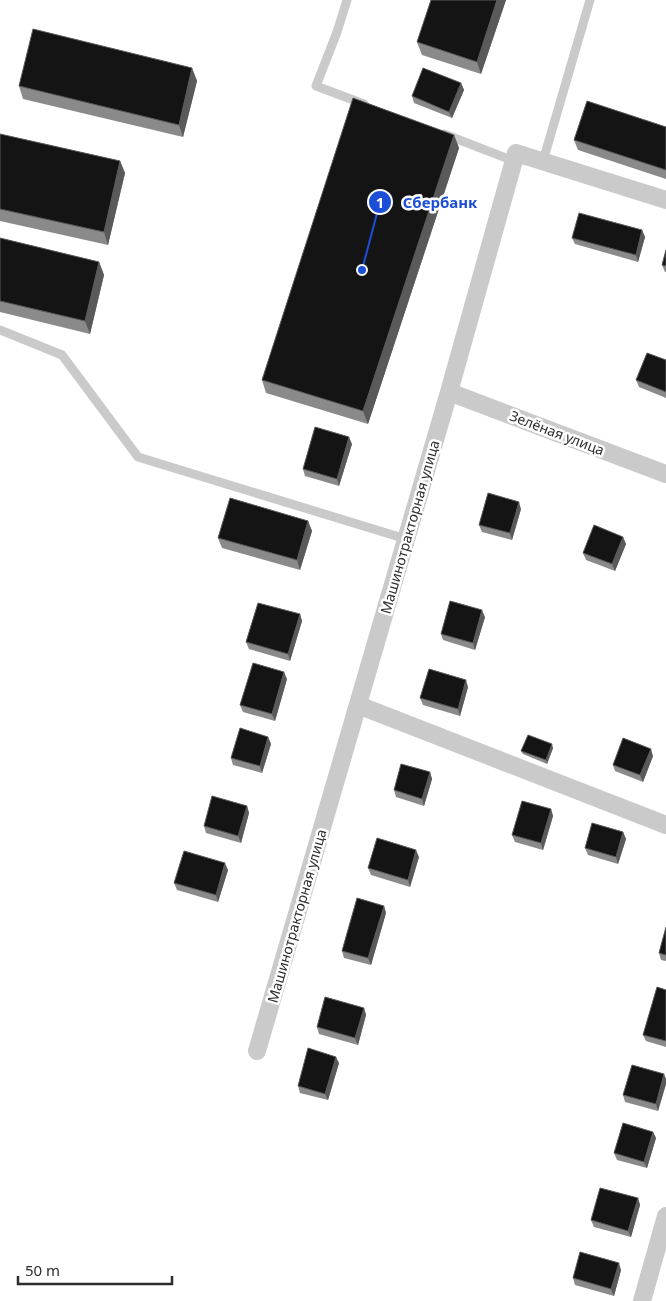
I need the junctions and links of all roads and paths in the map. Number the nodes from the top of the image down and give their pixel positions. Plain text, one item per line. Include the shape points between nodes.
1 (347, 0) edge
2 (590, 0) edge
3 (370, 106) edge
4 (433, 130) edge
5 (514, 161) junction
6 (543, 161) junction
7 (666, 200) edge
8 (0, 330) edge
9 (449, 392) junction
10 (666, 474) edge
11 (406, 539) junction
12 (358, 705) junction
13 (666, 825) edge
14 (257, 1051) dead end
15 (666, 1216) edge
16 (642, 1301) edge

1 - 3 lane via 316,86
2 - 6 lane
4 - 5 lane
5 - 6 street via 516,153
5 - 9 street, Машинотракторная улица
6 - 7 street
8 - 11 lane via 62,355 138,457
9 - 10 street, Зелёная улица
9 - 11 street, Машинотракторная улица
11 - 12 street, Машинотракторная улица
12 - 13 street
12 - 14 street, Машинотракторная улица
15 - 16 street

